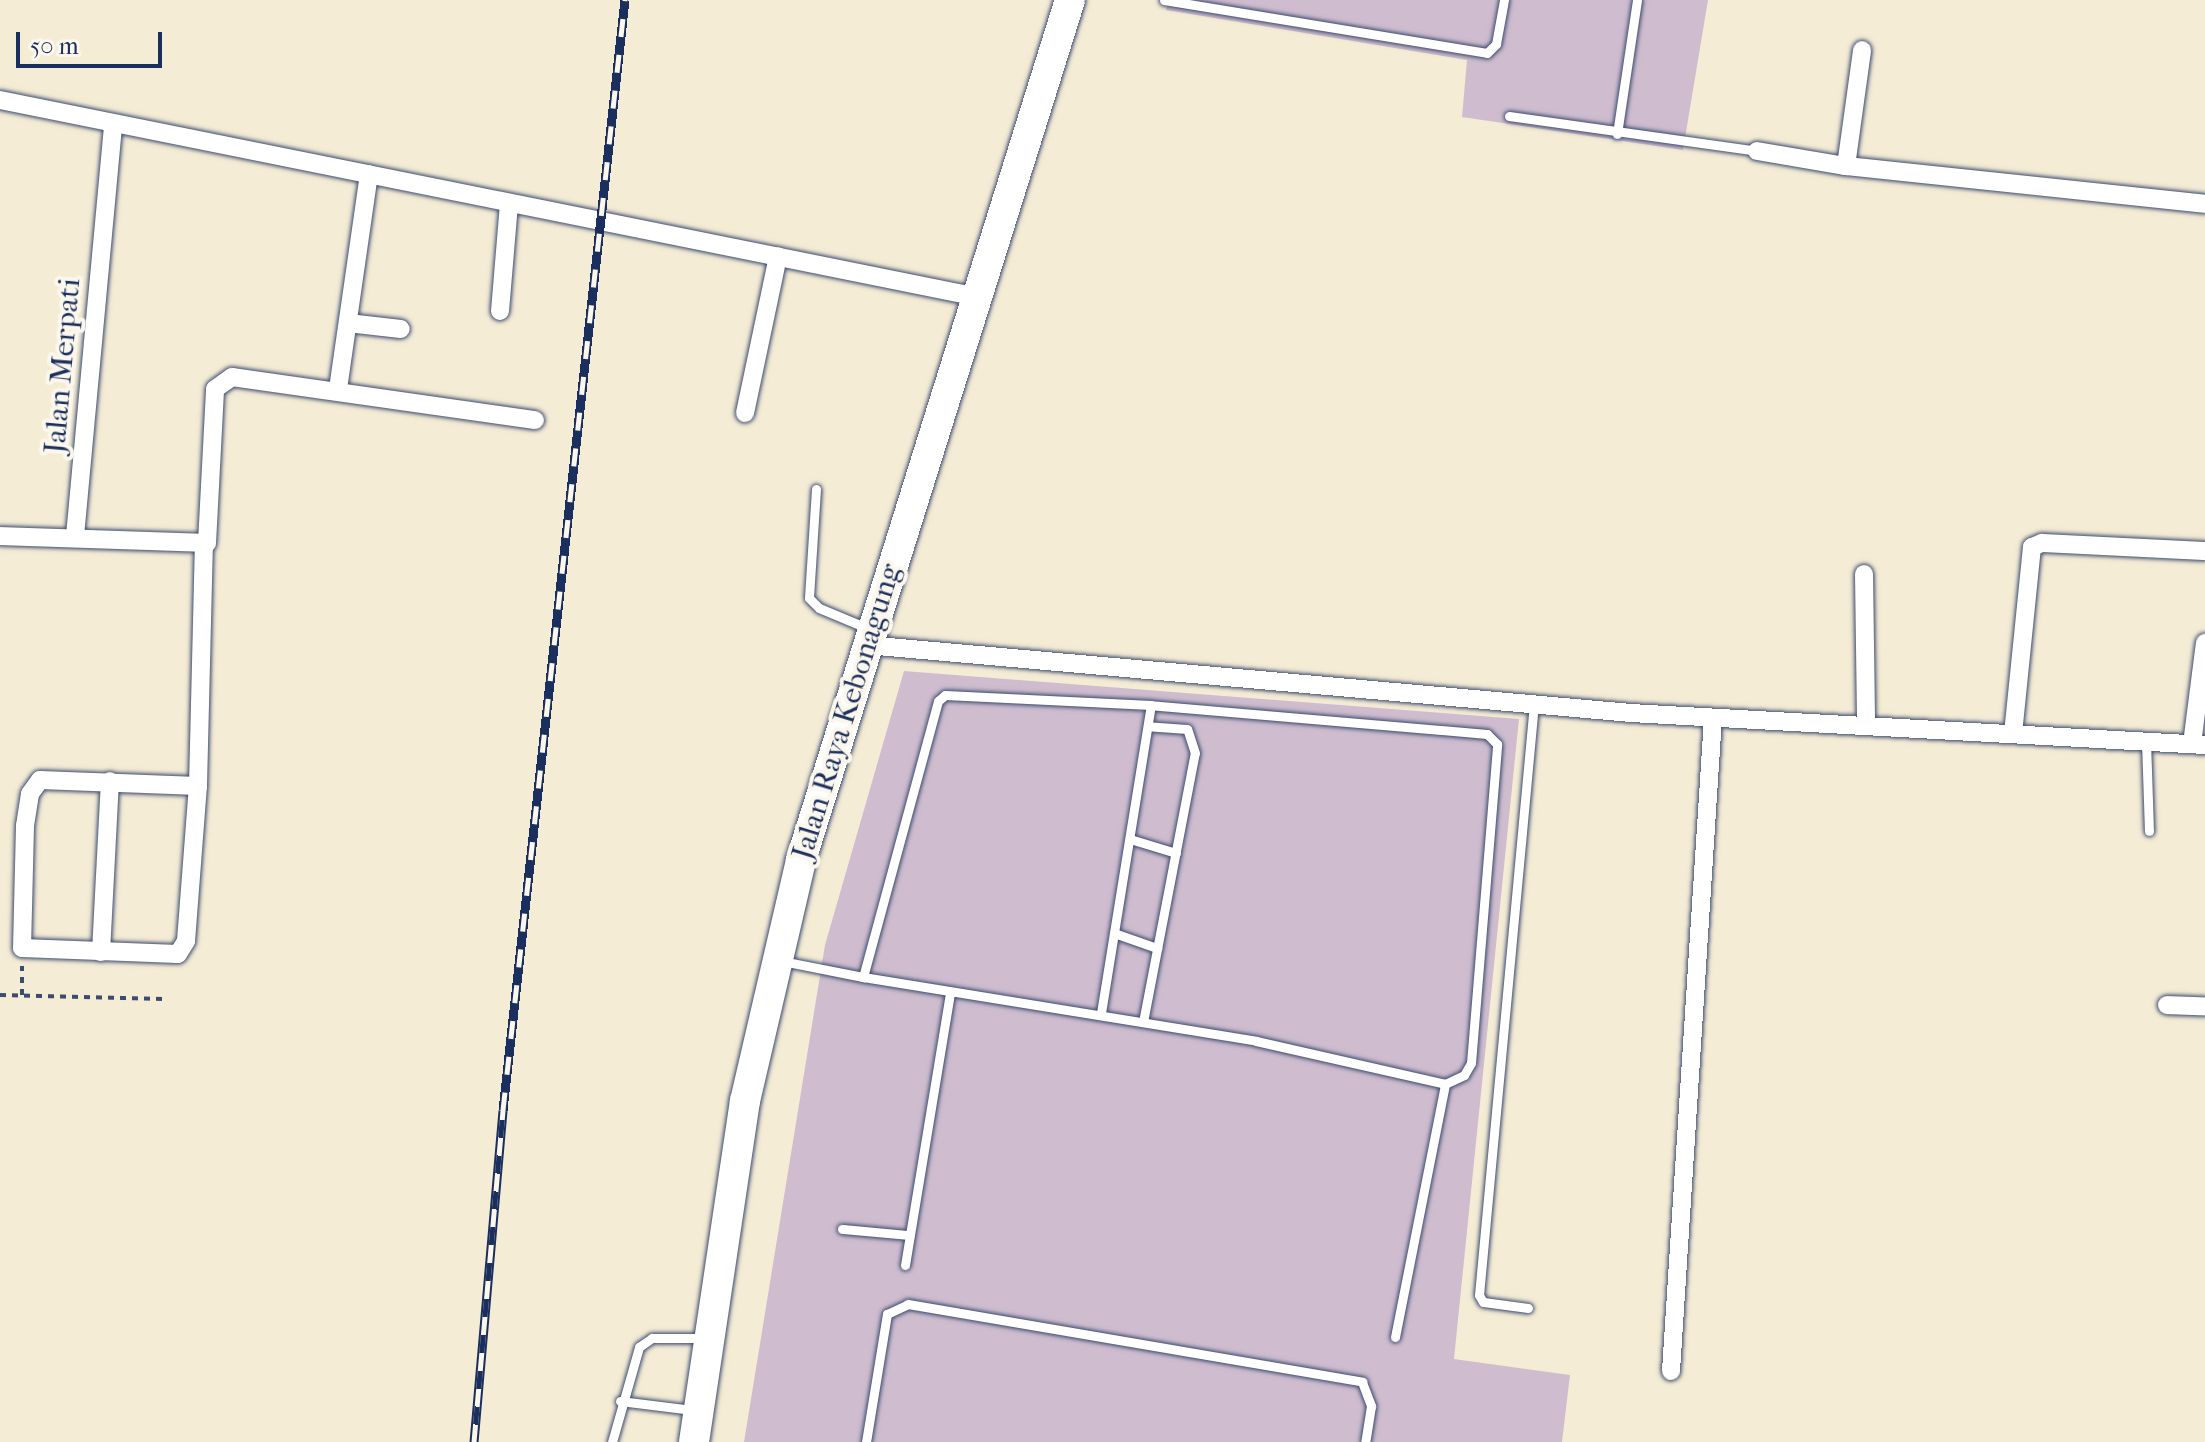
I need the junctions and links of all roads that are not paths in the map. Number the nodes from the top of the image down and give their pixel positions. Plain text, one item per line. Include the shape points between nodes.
1 (1070, 0) edge
2 (1164, 0) edge
3 (1504, 0) edge
4 (1637, 0) edge
5 (1862, 50) dead end
6 (0, 100) edge
7 (1509, 116) dead end
8 (113, 126) junction
9 (1617, 134) junction
10 (1757, 151) joint
11 (1846, 166) junction
12 (369, 174) junction
13 (509, 204) junction
14 (2205, 204) edge
15 (778, 256) junction
16 (978, 297) junction
17 (500, 311) dead end
18 (348, 323) junction
19 (401, 329) dead end
20 (338, 389) junction
21 (745, 413) dead end
22 (535, 420) dead end
23 (816, 489) dead end
24 (0, 536) edge
25 (75, 536) junction
26 (204, 544) junction
27 (2205, 551) edge
28 (1864, 574) dead end
29 (868, 637) junction
30 (2205, 643) edge
31 (1534, 703) junction
32 (1151, 705) junction
33 (1713, 718) junction
34 (1148, 726) junction
35 (1866, 726) junction
36 (2013, 734) junction
37 (2146, 741) junction
38 (2198, 745) edge
39 (110, 781) junction
40 (198, 786) junction
41 (2149, 831) dead end
42 (1130, 839) junction
43 (1176, 853) junction
44 (1114, 933) junction
45 (1157, 948) junction
46 (101, 952) junction
47 (777, 960) junction
48 (863, 977) junction
49 (950, 992) junction
50 (2167, 1005) dead end
51 (2205, 1006) edge
52 (1101, 1013) junction
53 (1143, 1022) junction
54 (1445, 1084) junction
55 (842, 1229) dead end
56 (908, 1235) junction
57 (905, 1265) dead end
58 (1528, 1308) dead end
59 (1395, 1337) dead end
60 (709, 1338) junction
61 (1671, 1371) dead end
62 (620, 1401) junction
63 (698, 1411) junction
64 (612, 1442) edge
65 (694, 1442) edge
66 (866, 1442) edge
67 (1365, 1442) edge

1 - 16 highway, Jalan Raya Kebonagung
2 - 3 lane via 1483,53 1496,44
4 - 9 lane
5 - 11 street
6 - 8 street
7 - 9 lane
8 - 12 street
8 - 25 street, Jalan Merpati
9 - 10 lane
10 - 11 street
11 - 14 street
12 - 13 street
12 - 18 street
13 - 15 street
13 - 17 street
15 - 16 street
15 - 21 street
16 - 29 highway, Jalan Raya Kebonagung
18 - 19 street
18 - 20 street
20 - 22 street
20 - 26 street via 278,379 223,380 215,389 211,518
23 - 29 lane via 809,598
24 - 25 street
25 - 26 street
26 - 40 street
27 - 36 street via 2042,543 2032,547
28 - 35 street
29 - 31 street
29 - 47 highway, Jalan Raya Kebonagung via 801,860
30 - 38 street
31 - 33 street
31 - 58 lane via 1479,1295 1483,1302
32 - 34 lane
32 - 48 lane via 953,692 938,701
32 - 54 lane via 1494,738 1471,1063 1464,1075
33 - 35 street
33 - 61 street
34 - 42 lane
34 - 43 lane via 1187,729 1194,737
35 - 36 street
36 - 37 street
37 - 38 street
37 - 41 lane
39 - 40 street
39 - 46 street
39 - 46 street via 45,777 30,794 22,948
40 - 46 street via 186,941 178,954
42 - 43 lane
42 - 44 lane
43 - 45 lane
44 - 45 lane
44 - 52 lane
45 - 53 lane
47 - 48 lane
47 - 60 highway, Jalan Raya Kebonagung via 745,1101
48 - 49 lane
49 - 52 lane
49 - 56 lane
50 - 51 street
52 - 53 lane
53 - 54 lane
54 - 59 lane
55 - 56 lane
56 - 57 lane
60 - 62 lane via 646,1340
60 - 63 highway, Jalan Raya Kebonagung
62 - 63 lane
62 - 64 lane
63 - 65 highway, Jalan Raya Kebonagung
66 - 67 lane via 887,1314 908,1304 1362,1382 1371,1406

